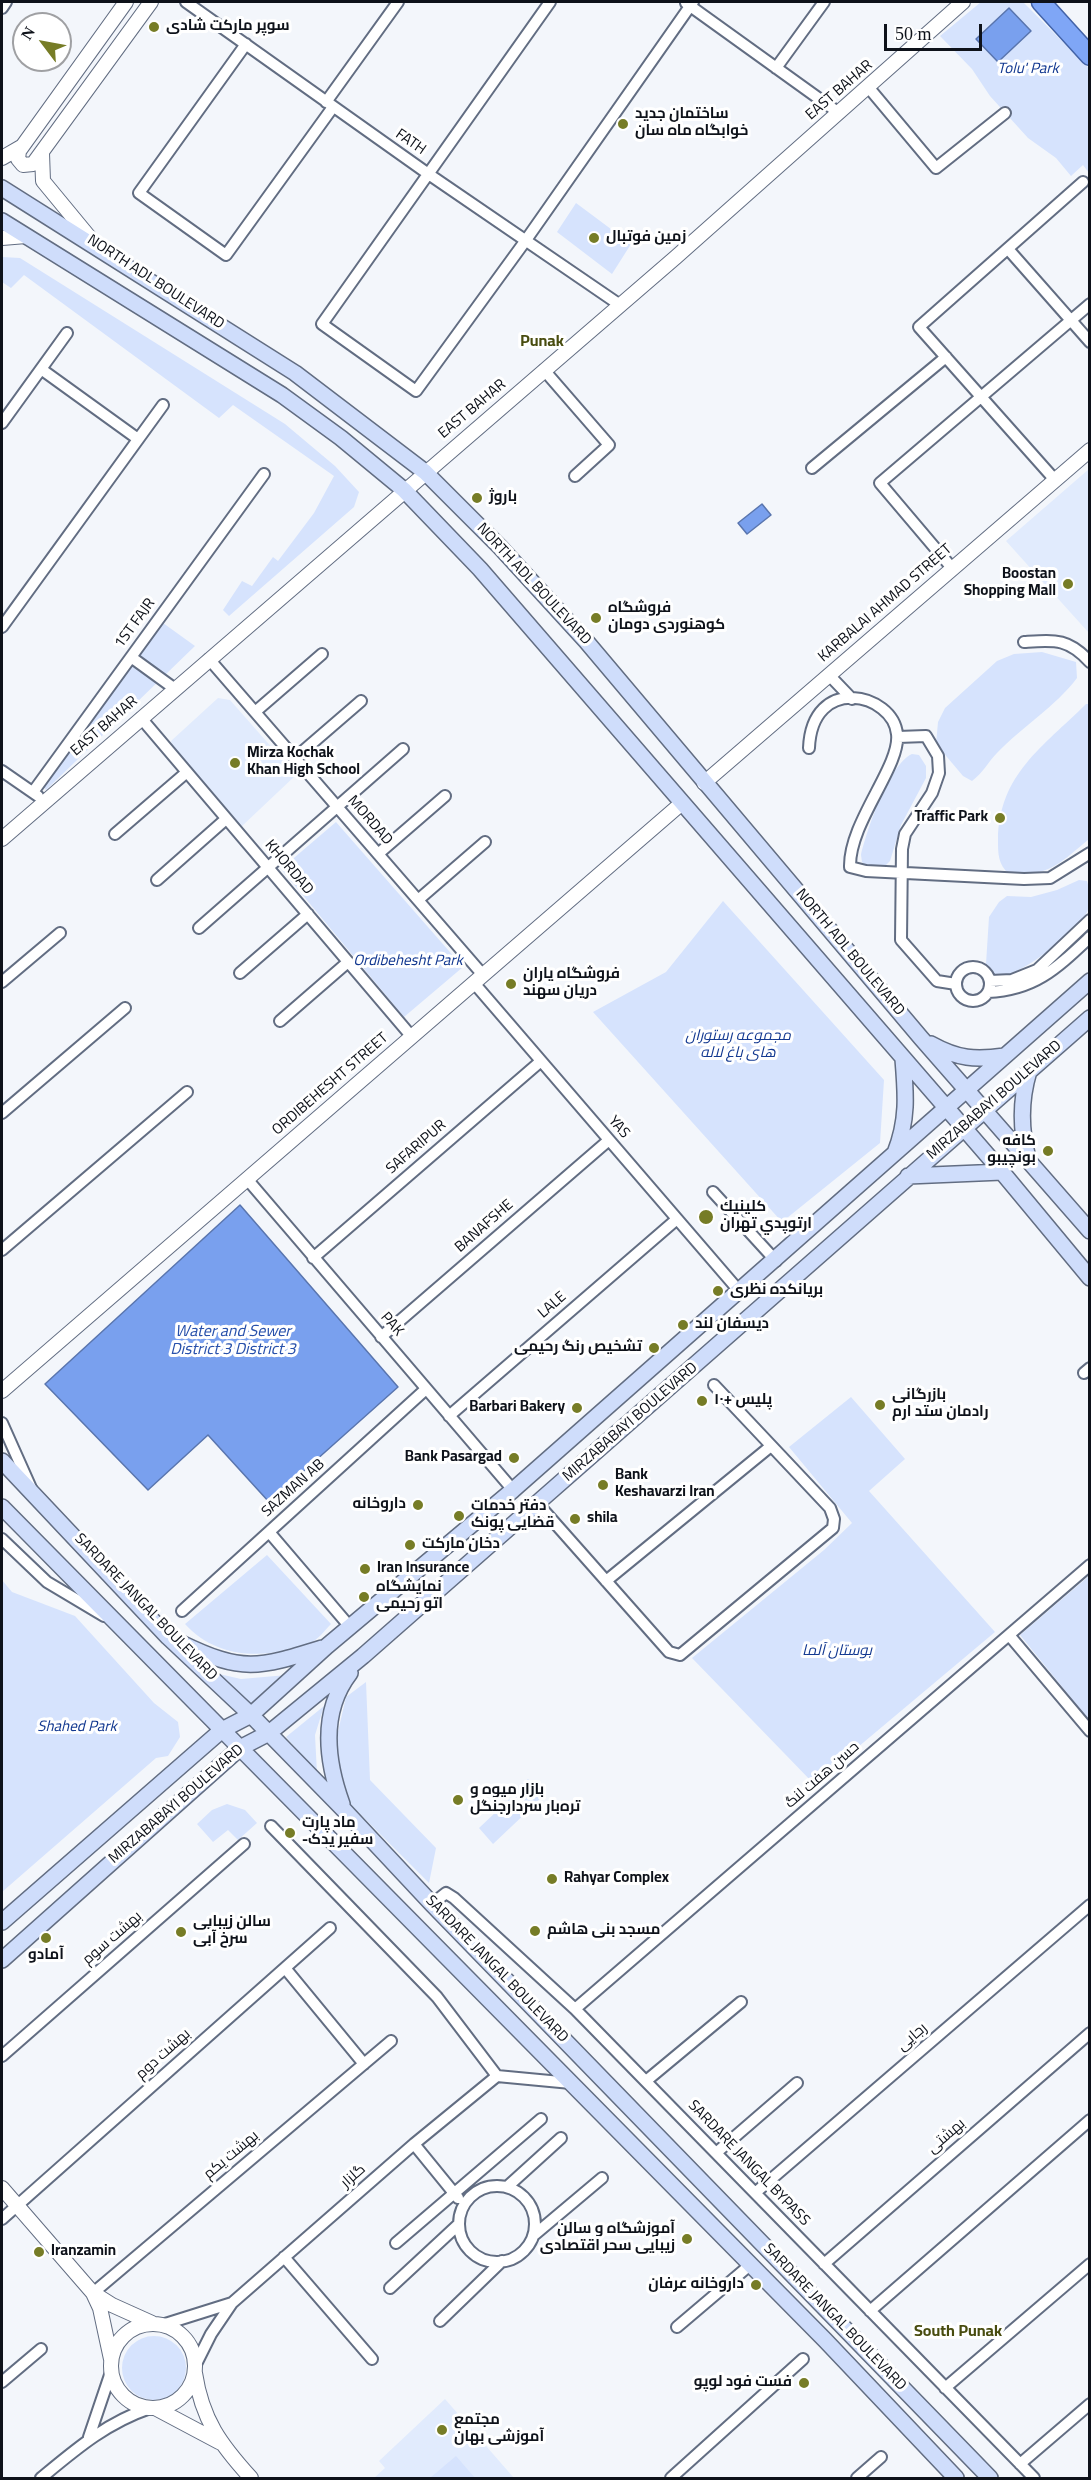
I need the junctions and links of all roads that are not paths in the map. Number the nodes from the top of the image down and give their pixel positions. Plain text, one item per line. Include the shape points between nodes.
1 (6, 2) edge
2 (126, 2) edge
3 (151, 2) edge
4 (186, 2) edge
5 (398, 2) edge
6 (550, 2) edge
7 (824, 2) edge
8 (963, 2) edge
9 (1041, 2) edge
10 (689, 3) edge
11 (2, 8) edge
12 (246, 44) junction
13 (1089, 56) edge
14 (777, 68) junction
15 (868, 88) junction
16 (330, 104) junction
17 (839, 113) junction
18 (1005, 113) dead end
19 (20, 149) junction
20 (42, 153) junction
21 (2, 158) edge
22 (427, 173) junction
23 (1083, 182) dead end
24 (2, 188) edge
25 (2, 221) edge
26 (26, 236) junction
27 (2, 238) edge
28 (526, 240) junction
29 (96, 245) junction
30 (1008, 249) junction
31 (1089, 304) edge
32 (620, 305) junction
33 (1070, 320) junction
34 (67, 333) dead end
35 (1089, 342) edge
36 (946, 357) junction
37 (41, 369) junction
38 (544, 370) junction
39 (981, 397) junction
40 (163, 405) dead end
41 (2, 423) edge
42 (138, 439) junction
43 (1089, 450) edge
44 (812, 468) dead end
45 (425, 472) junction
46 (264, 474) dead end
47 (575, 476) dead end
48 (1055, 480) junction
49 (404, 490) junction
50 (952, 568) junction
51 (2, 627) edge
52 (1024, 642) dead end
53 (322, 654) dead end
54 (131, 657) junction
55 (209, 659) junction
56 (1089, 662) edge
57 (829, 675) junction
58 (175, 689) junction
59 (852, 699) junction
60 (362, 701) dead end
61 (255, 712) junction
62 (141, 718) junction
63 (898, 737) junction
64 (404, 748) dead end
65 (809, 748) dead end
66 (295, 758) junction
67 (2, 771) edge
68 (187, 772) junction
69 (704, 783) junction
70 (33, 792) junction
71 (445, 796) dead end
72 (45, 801) junction
73 (682, 803) junction
74 (337, 807) junction
75 (226, 819) junction
76 (115, 834) dead end
77 (2, 839) edge
78 (485, 842) dead end
79 (378, 854) junction
80 (1089, 856) edge
81 (268, 868) junction
82 (902, 873) junction
83 (157, 880) dead end
84 (418, 900) junction
85 (308, 914) junction
86 (1089, 920) edge
87 (200, 928) dead end
88 (60, 933) dead end
89 (1089, 937) edge
90 (348, 962) junction
91 (240, 973) dead end
92 (478, 979) junction
93 (1089, 981) edge
94 (2, 982) edge
95 (957, 984) junction
96 (989, 987) junction
97 (125, 1008) dead end
98 (1089, 1018) edge
99 (280, 1021) dead end
100 (412, 1037) junction
101 (921, 1038) junction
102 (1005, 1056) junction
103 (903, 1059) junction
104 (541, 1061) junction
105 (1029, 1071) junction
106 (966, 1090) junction
107 (187, 1092) dead end
108 (946, 1108) junction
109 (984, 1111) junction
110 (2, 1113) edge
111 (964, 1128) junction
112 (609, 1140) junction
113 (894, 1156) junction
114 (1029, 1161) junction
115 (1002, 1172) junction
116 (908, 1176) junction
117 (247, 1179) junction
118 (713, 1192) dead end
119 (677, 1219) junction
120 (1086, 1220) edge
121 (2, 1250) edge
122 (313, 1258) junction
123 (776, 1261) junction
124 (1089, 1278) edge
125 (740, 1292) junction
126 (381, 1337) junction
127 (714, 1385) dead end
128 (426, 1389) junction
129 (2, 1391) edge
130 (449, 1416) junction
131 (2, 1423) edge
132 (771, 1446) junction
133 (2, 1461) edge
134 (513, 1490) junction
135 (34, 1493) junction
136 (538, 1504) junction
137 (2, 1507) edge
138 (269, 1532) junction
139 (2, 1539) edge
140 (1089, 1565) edge
141 (606, 1581) junction
142 (182, 1611) dead end
143 (345, 1621) dead end
144 (115, 1623) junction
145 (1009, 1635) junction
146 (168, 1637) junction
147 (327, 1646) junction
148 (363, 1656) junction
149 (251, 1715) junction
150 (222, 1730) junction
151 (1089, 1731) edge
152 (269, 1733) junction
153 (240, 1748) junction
154 (344, 1810) junction
155 (271, 1826) dead end
156 (244, 1844) dead end
157 (432, 1904) junction
158 (1089, 1905) edge
159 (2, 1922) edge
160 (330, 1928) dead end
161 (2, 1960) edge
162 (285, 1968) junction
163 (741, 2002) dead end
164 (575, 2009) junction
165 (1089, 2033) edge
166 (392, 2041) dead end
167 (2, 2056) edge
168 (364, 2064) junction
169 (497, 2076) junction
170 (646, 2081) junction
171 (571, 2083) junction
172 (796, 2083) dead end
173 (541, 2119) dead end
174 (1089, 2120) edge
175 (561, 2138) dead end
176 (414, 2144) junction
177 (716, 2153) junction
178 (602, 2178) dead end
179 (507, 2187) junction
180 (2, 2188) edge
181 (454, 2193) junction
182 (755, 2193) junction
183 (465, 2204) junction
184 (17, 2205) junction
185 (2, 2219) edge
186 (459, 2224) junction
187 (533, 2236) junction
188 (396, 2243) dead end
189 (285, 2257) junction
190 (502, 2261) junction
191 (824, 2264) junction
192 (1089, 2264) edge
193 (750, 2265) junction
194 (390, 2288) dead end
195 (93, 2293) junction
196 (232, 2303) junction
197 (870, 2311) junction
198 (440, 2321) dead end
199 (157, 2324) junction
200 (677, 2327) dead end
201 (41, 2349) dead end
202 (372, 2359) dead end
203 (803, 2359) dead end
204 (111, 2367) junction
205 (195, 2369) junction
206 (2, 2382) edge
207 (945, 2388) junction
208 (1089, 2404) edge
209 (152, 2408) junction
210 (88, 2438) junction
211 (220, 2443) junction
212 (881, 2457) dead end
213 (1020, 2464) junction
214 (41, 2478) edge
215 (251, 2478) edge
216 (671, 2478) edge
217 (857, 2478) edge
218 (956, 2478) edge
219 (990, 2478) edge
220 (1034, 2478) edge

1 - 11 street
2 - 19 street
3 - 20 street
4 - 12 street, FATH
5 - 16 street
6 - 22 street
7 - 14 street
8 - 15 street, EAST BAHAR
9 - 13 highway
10 - 14 street
10 - 28 street
12 - 16 street, FATH
12 - 16 street via 139,193 226,255
14 - 17 street
15 - 17 street, EAST BAHAR
15 - 18 street via 936,168
16 - 22 street, FATH
17 - 32 street, EAST BAHAR
19 - 20 street via 20,162 27,166
19 - 21 street
20 - 29 street via 43,181
22 - 28 street, FATH
22 - 28 street via 322,324 416,391
23 - 30 street
24 - 29 main road, NORTH ADL BOULEVARD
25 - 26 main road, NORTH ADL BOULEVARD
26 - 27 street
26 - 49 main road, NORTH ADL BOULEVARD via 282,395
28 - 32 street, FATH
29 - 45 main road, NORTH ADL BOULEVARD via 295,373
30 - 33 street
30 - 36 street via 919,327
31 - 33 street
32 - 38 street, EAST BAHAR
33 - 35 street
33 - 39 street
34 - 37 street
36 - 39 street
36 - 44 street
37 - 41 street
37 - 42 street
38 - 45 street, EAST BAHAR
38 - 47 street via 609,445
39 - 48 street
39 - 50 street via 880,483
40 - 42 street
42 - 51 street
43 - 48 street, KARBALAI AHMAD STREET
45 - 49 street, EAST BAHAR
45 - 69 main road, NORTH ADL BOULEVARD via 586,641
46 - 54 street, 1ST FAJR
48 - 50 street, KARBALAI AHMAD STREET
49 - 55 street, EAST BAHAR
49 - 73 main road, NORTH ADL BOULEVARD via 480,569
50 - 57 street, KARBALAI AHMAD STREET
52 - 56 street via 1076,646
53 - 61 street
54 - 58 street
54 - 70 street, 1ST FAJR
55 - 58 street, EAST BAHAR
55 - 61 street, MORDAD
57 - 59 street
57 - 69 street, KARBALAI AHMAD STREET
58 - 62 street, EAST BAHAR
59 - 63 street via 887,711
59 - 65 street via 835,699 825,705 813,721
60 - 66 street
61 - 66 street, MORDAD
62 - 68 street, KHORDAD
62 - 72 street, EAST BAHAR
63 - 82 street via 926,736 938,756 939,773 932,793 905,834
63 - 82 street via 854,841 850,867
64 - 74 street
66 - 74 street, MORDAD
67 - 70 street
68 - 75 street, KHORDAD
68 - 76 street
69 - 101 main road, NORTH ADL BOULEVARD
70 - 72 street
71 - 79 street
72 - 77 street, EAST BAHAR
73 - 92 street, ORDIBEHESHT STREET
73 - 103 main road, NORTH ADL BOULEVARD
74 - 79 street, MORDAD
74 - 81 street
75 - 81 street, KHORDAD
75 - 83 street
78 - 84 street
79 - 84 street, MORDAD
80 - 82 street via 1050,878
81 - 85 street, KHORDAD
81 - 87 street
82 - 95 street via 901,940 937,981
84 - 92 street, MORDAD
85 - 90 street, KHORDAD
85 - 91 street
86 - 96 street via 1037,970
88 - 94 street
89 - 96 street via 1042,979 1012,991
90 - 99 street
90 - 100 street, KHORDAD
92 - 100 street, ORDIBEHESHT STREET
92 - 104 street, YAS
93 - 102 main road, MIRZABABAYI BOULEVARD
95 - 96 street via 960,994 969,1000 980,1000
95 - 96 street via 964,970 974,967 984,972
97 - 110 street
98 - 105 main road, MIRZABABAYI BOULEVARD
100 - 117 street, ORDIBEHESHT STREET
101 - 102 main road via 946,1052 975,1060
101 - 106 main road, NORTH ADL BOULEVARD
102 - 106 main road, MIRZABABAYI BOULEVARD
103 - 108 main road, NORTH ADL BOULEVARD
103 - 113 main road via 904,1129
104 - 112 street, YAS
104 - 122 street, SAFARIPUR
105 - 109 main road, MIRZABABAYI BOULEVARD
105 - 114 main road via 1023,1091 1021,1133
106 - 108 main road, MIRZABABAYI BOULEVARD
106 - 109 main road, NORTH ADL BOULEVARD
107 - 121 street
108 - 111 main road, NORTH ADL BOULEVARD
108 - 113 main road, MIRZABABAYI BOULEVARD
109 - 111 main road, MIRZABABAYI BOULEVARD
109 - 114 main road, NORTH ADL BOULEVARD
111 - 115 main road, NORTH ADL BOULEVARD
111 - 116 main road, MIRZABABAYI BOULEVARD
112 - 119 street, YAS
112 - 126 street, BANAFSHE
113 - 123 main road, MIRZABABAYI BOULEVARD
114 - 120 main road, NORTH ADL BOULEVARD
115 - 116 main road
115 - 124 main road, NORTH ADL BOULEVARD
116 - 136 main road, MIRZABABAYI BOULEVARD
117 - 122 street, PAK
117 - 129 street, ORDIBEHESHT STREET
118 - 123 street
119 - 125 street, YAS
119 - 130 street, LALE
122 - 126 street, PAK
123 - 125 main road, MIRZABABAYI BOULEVARD
125 - 134 main road, MIRZABABAYI BOULEVARD
126 - 128 street, PAK
127 - 132 street
128 - 130 street, PAK
128 - 138 street, SAZMAN AB
130 - 134 street, PAK
131 - 135 street
132 - 141 street
132 - 141 street via 830,1508 833,1528 680,1656 669,1652
133 - 135 main road, SARDARE JANGAL BOULEVARD
134 - 147 main road, MIRZABABAYI BOULEVARD
135 - 146 main road, SARDARE JANGAL BOULEVARD
136 - 141 street
136 - 148 main road, MIRZABABAYI BOULEVARD
137 - 144 main road, SARDARE JANGAL BOULEVARD
138 - 142 street, SAZMAN AB
138 - 143 street
139 - 144 street via 47,1582
140 - 145 street, حسن هفت لنگ
144 - 150 main road, SARDARE JANGAL BOULEVARD
145 - 151 street
145 - 164 street, حسن هفت لنگ
146 - 147 main road via 216,1660 248,1665 276,1663
146 - 149 main road, SARDARE JANGAL BOULEVARD
147 - 149 main road, MIRZABABAYI BOULEVARD
148 - 152 main road, MIRZABABAYI BOULEVARD
148 - 154 main road via 340,1686 329,1722 330,1757
149 - 150 main road, MIRZABABAYI BOULEVARD
149 - 152 main road, SARDARE JANGAL BOULEVARD
150 - 153 main road, SARDARE JANGAL BOULEVARD
150 - 159 main road, MIRZABABAYI BOULEVARD
152 - 153 main road, MIRZABABAYI BOULEVARD
152 - 154 main road, SARDARE JANGAL BOULEVARD
153 - 161 main road, MIRZABABAYI BOULEVARD
153 - 171 main road, SARDARE JANGAL BOULEVARD
154 - 157 main road, SARDARE JANGAL BOULEVARD
155 - 169 street via 437,1997
156 - 167 street, بهشت سوم
157 - 164 street, SARDARE JANGAL BYPASS via 446,1893 454,1898
157 - 219 main road, SARDARE JANGAL BOULEVARD
158 - 182 street, رجایی
160 - 162 street, بهشت دوم
162 - 168 street
162 - 184 street, بهشت دوم
163 - 170 street
164 - 170 street, SARDARE JANGAL BYPASS
165 - 191 street, بهشتی
166 - 168 street, بهشت یکم
168 - 195 street, بهشت یکم
169 - 171 street
169 - 176 street, گلزار
170 - 177 street, SARDARE JANGAL BYPASS
171 - 193 main road, SARDARE JANGAL BOULEVARD
172 - 177 street
173 - 181 street
174 - 197 street
175 - 179 street
176 - 181 street
176 - 189 street, گلزار
177 - 182 street, SARDARE JANGAL BYPASS
178 - 187 street
179 - 183 street via 483,2189
179 - 187 street via 518,2192 533,2212
180 - 184 street
181 - 183 street
181 - 188 street
182 - 191 street, SARDARE JANGAL BYPASS
183 - 186 street
184 - 185 street, بهشت دوم
184 - 195 street
186 - 190 street via 472,2252 489,2261
186 - 194 street
187 - 190 street via 521,2253
189 - 196 street, گلزار
189 - 202 street
190 - 198 street
191 - 197 street, SARDARE JANGAL BYPASS
192 - 207 street
193 - 200 street
193 - 218 main road, SARDARE JANGAL BOULEVARD
195 - 199 street via 112,2306
195 - 204 street via 100,2308
196 - 199 street
196 - 205 street via 211,2334
197 - 207 street, SARDARE JANGAL BYPASS
199 - 204 street via 131,2330 121,2339
199 - 205 street via 181,2334 189,2344
201 - 206 street
203 - 216 street
204 - 209 street via 124,2397 136,2405
204 - 210 street
205 - 209 street via 185,2393 175,2402
205 - 211 street via 201,2402
207 - 213 street, SARDARE JANGAL BYPASS
208 - 213 street
209 - 210 street via 118,2420
209 - 211 street
210 - 214 street
211 - 215 street
212 - 217 street
213 - 220 street, SARDARE JANGAL BYPASS

